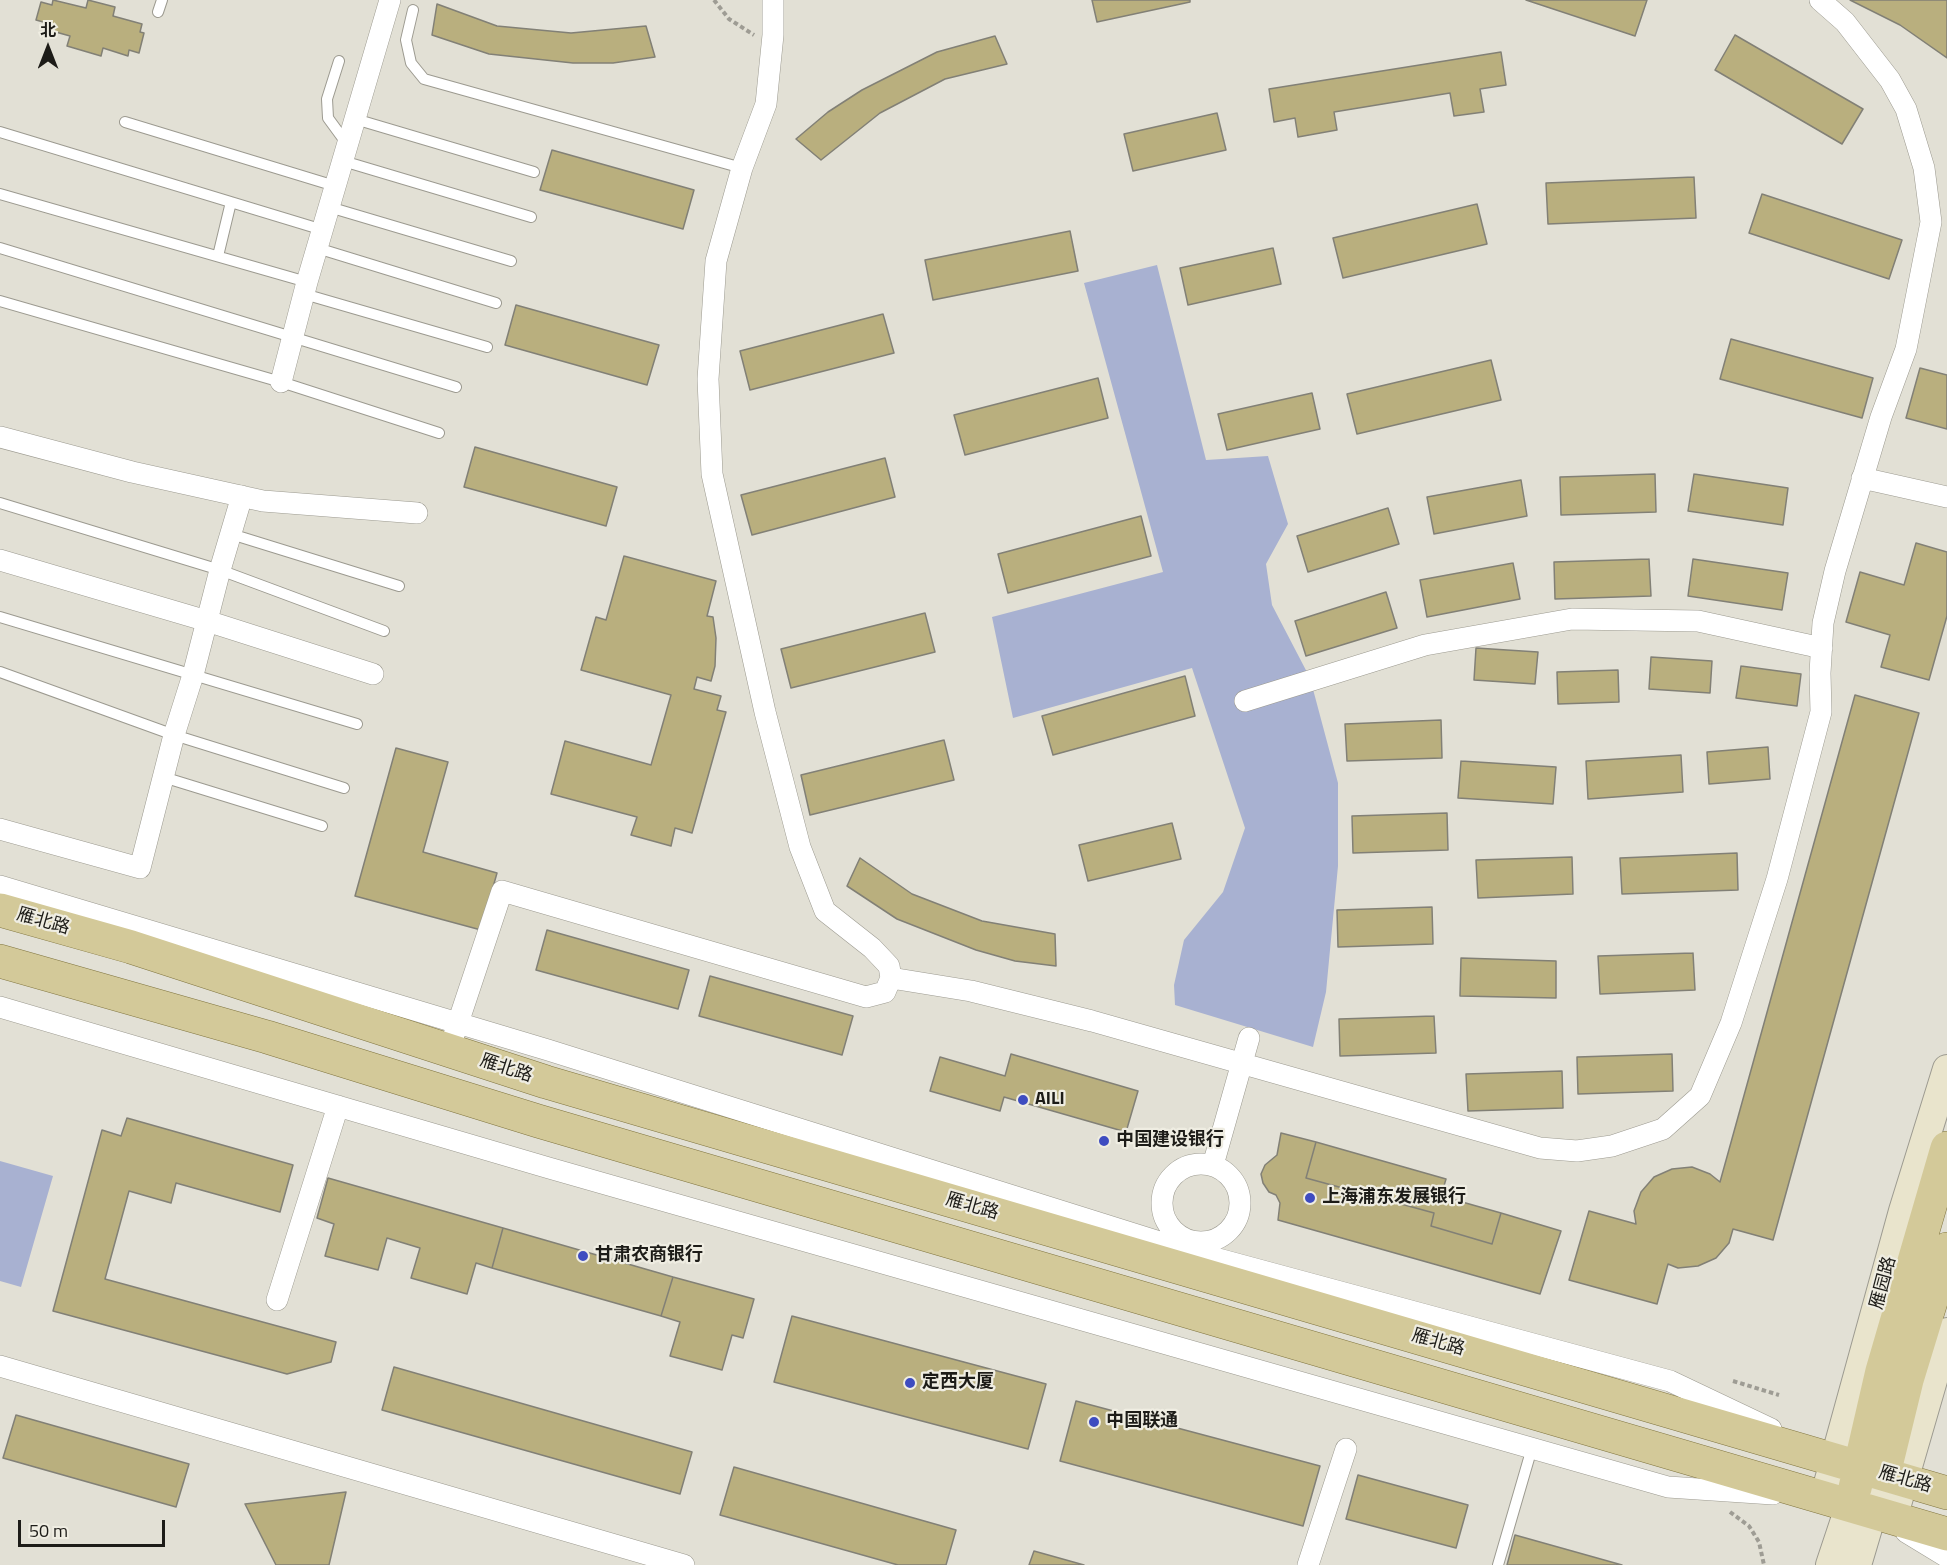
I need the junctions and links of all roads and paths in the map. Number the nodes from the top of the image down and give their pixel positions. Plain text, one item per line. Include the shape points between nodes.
1 (162, 0) edge
2 (390, 0) edge
3 (714, 0) edge
4 (773, 0) edge
5 (1820, 0) edge
6 (413, 10) dead end
7 (158, 12) dead end
8 (772, 42) junction
9 (339, 61) dead end
10 (355, 119) junction
11 (125, 122) dead end
12 (0, 132) edge
13 (345, 152) junction
14 (742, 168) junction
15 (534, 172) dead end
16 (335, 186) junction
17 (0, 194) edge
18 (231, 202) junction
19 (329, 207) junction
20 (531, 217) dead end
21 (320, 239) junction
22 (0, 248) edge
23 (218, 256) junction
24 (511, 261) dead end
25 (305, 288) junction
26 (0, 301) edge
27 (496, 303) dead end
28 (292, 337) junction
29 (487, 347) dead end
30 (281, 382) junction
31 (456, 387) dead end
32 (439, 433) dead end
33 (0, 437) edge
34 (1862, 478) junction
35 (242, 496) junction
36 (1947, 497) edge
37 (0, 503) edge
38 (417, 513) dead end
39 (231, 534) junction
40 (0, 560) edge
41 (220, 570) junction
42 (399, 586) dead end
43 (0, 617) edge
44 (207, 621) junction
45 (384, 631) dead end
46 (1822, 648) junction
47 (0, 672) edge
48 (373, 674) dead end
49 (193, 675) junction
50 (1245, 701) dead end
51 (357, 724) dead end
52 (174, 735) junction
53 (163, 777) junction
54 (344, 788) dead end
55 (322, 826) dead end
56 (0, 829) edge
57 (0, 886) edge
58 (0, 910) edge
59 (0, 961) edge
60 (891, 978) junction
61 (0, 1007) edge
62 (453, 1037) junction
63 (1249, 1038) dead end
64 (1240, 1064) junction
65 (1947, 1069) edge
66 (338, 1106) junction
67 (1947, 1148) edge
68 (1213, 1165) junction
69 (1947, 1249) edge
70 (1185, 1253) junction
71 (277, 1300) dead end
72 (1166, 1305) junction
73 (1947, 1332) edge
74 (0, 1366) edge
75 (1733, 1381) dead end
76 (1779, 1395) dead end
77 (1532, 1448) junction
78 (1346, 1449) dead end
79 (1871, 1470) junction
80 (1947, 1482) edge
81 (1947, 1493) edge
82 (1860, 1508) junction
83 (1727, 1510) dead end
84 (1947, 1534) edge
85 (1947, 1557) edge
86 (684, 1565) edge
87 (1308, 1565) edge
88 (1498, 1565) edge
89 (1764, 1565) edge
90 (1830, 1565) edge
91 (1857, 1565) edge

1 - 7 lane
2 - 10 street
3 - 8 path via 729,19 750,34
4 - 8 street
5 - 34 street via 1845,22 1890,80 1906,109 1924,168 1931,222 1906,349
6 - 14 lane via 406,40 411,63 424,79
8 - 14 street via 766,104
9 - 13 lane via 327,99 328,118
10 - 13 street
10 - 15 lane
11 - 16 lane
12 - 18 lane
13 - 16 street
13 - 20 lane
14 - 60 street via 716,261 708,379 712,474 765,712 800,847 825,911 872,948 889,966
16 - 19 street
17 - 23 lane
18 - 21 lane
18 - 23 lane
19 - 21 street
19 - 24 lane
21 - 25 street
21 - 27 lane
22 - 28 lane
23 - 25 lane
25 - 28 street
25 - 29 lane
26 - 30 lane
28 - 30 street
28 - 31 lane
30 - 32 lane
33 - 35 street
34 - 36 street
34 - 46 street via 1835,571 1823,623
35 - 38 street
35 - 39 street
37 - 41 lane
39 - 41 street
39 - 42 lane
40 - 44 street
41 - 44 street
41 - 45 lane
43 - 49 lane
44 - 48 street
44 - 49 street
46 - 50 street via 1698,621 1572,619 1425,645
46 - 64 street via 1821,712 1777,879 1731,1023 1700,1096 1663,1129 1612,1146 1576,1151 1540,1148
47 - 52 lane
49 - 51 lane
49 - 52 street
52 - 53 street
52 - 54 lane
53 - 55 lane
53 - 56 street via 140,868
57 - 62 street
58 - 62 main road, 雁北路
59 - 72 main road
60 - 62 street via 885,992 867,997 502,891
60 - 64 street via 971,991
61 - 66 street
62 - 70 main road, 雁北路 via 546,1082
63 - 64 street
64 - 68 street
65 - 79 main road, 雁园路 via 1903,1211 1869,1340
66 - 71 street
66 - 77 street
67 - 79 main road, 雁园路 via 1882,1371
68 - 70 street via 1197,1163 1182,1168 1170,1177 1163,1191 1161,1207
68 - 70 street via 1227,1172 1236,1184 1241,1199 1239,1214 1232,1228 1220,1238
69 - 79 main road, 雁园路 via 1907,1380
70 - 72 street
70 - 79 main road, 雁北路
72 - 82 main road
73 - 79 main road, 雁园路
74 - 86 street
75 - 76 path
77 - 82 street via 1668,1487
77 - 88 lane
78 - 87 street
79 - 80 street
79 - 81 main road, 雁北路
79 - 82 main road, 雁园路
79 - 82 main road, 雁园路
82 - 84 main road
82 - 85 street
82 - 90 main road, 雁园路
82 - 91 main road, 雁园路
83 - 89 path via 1749,1526 1759,1542

